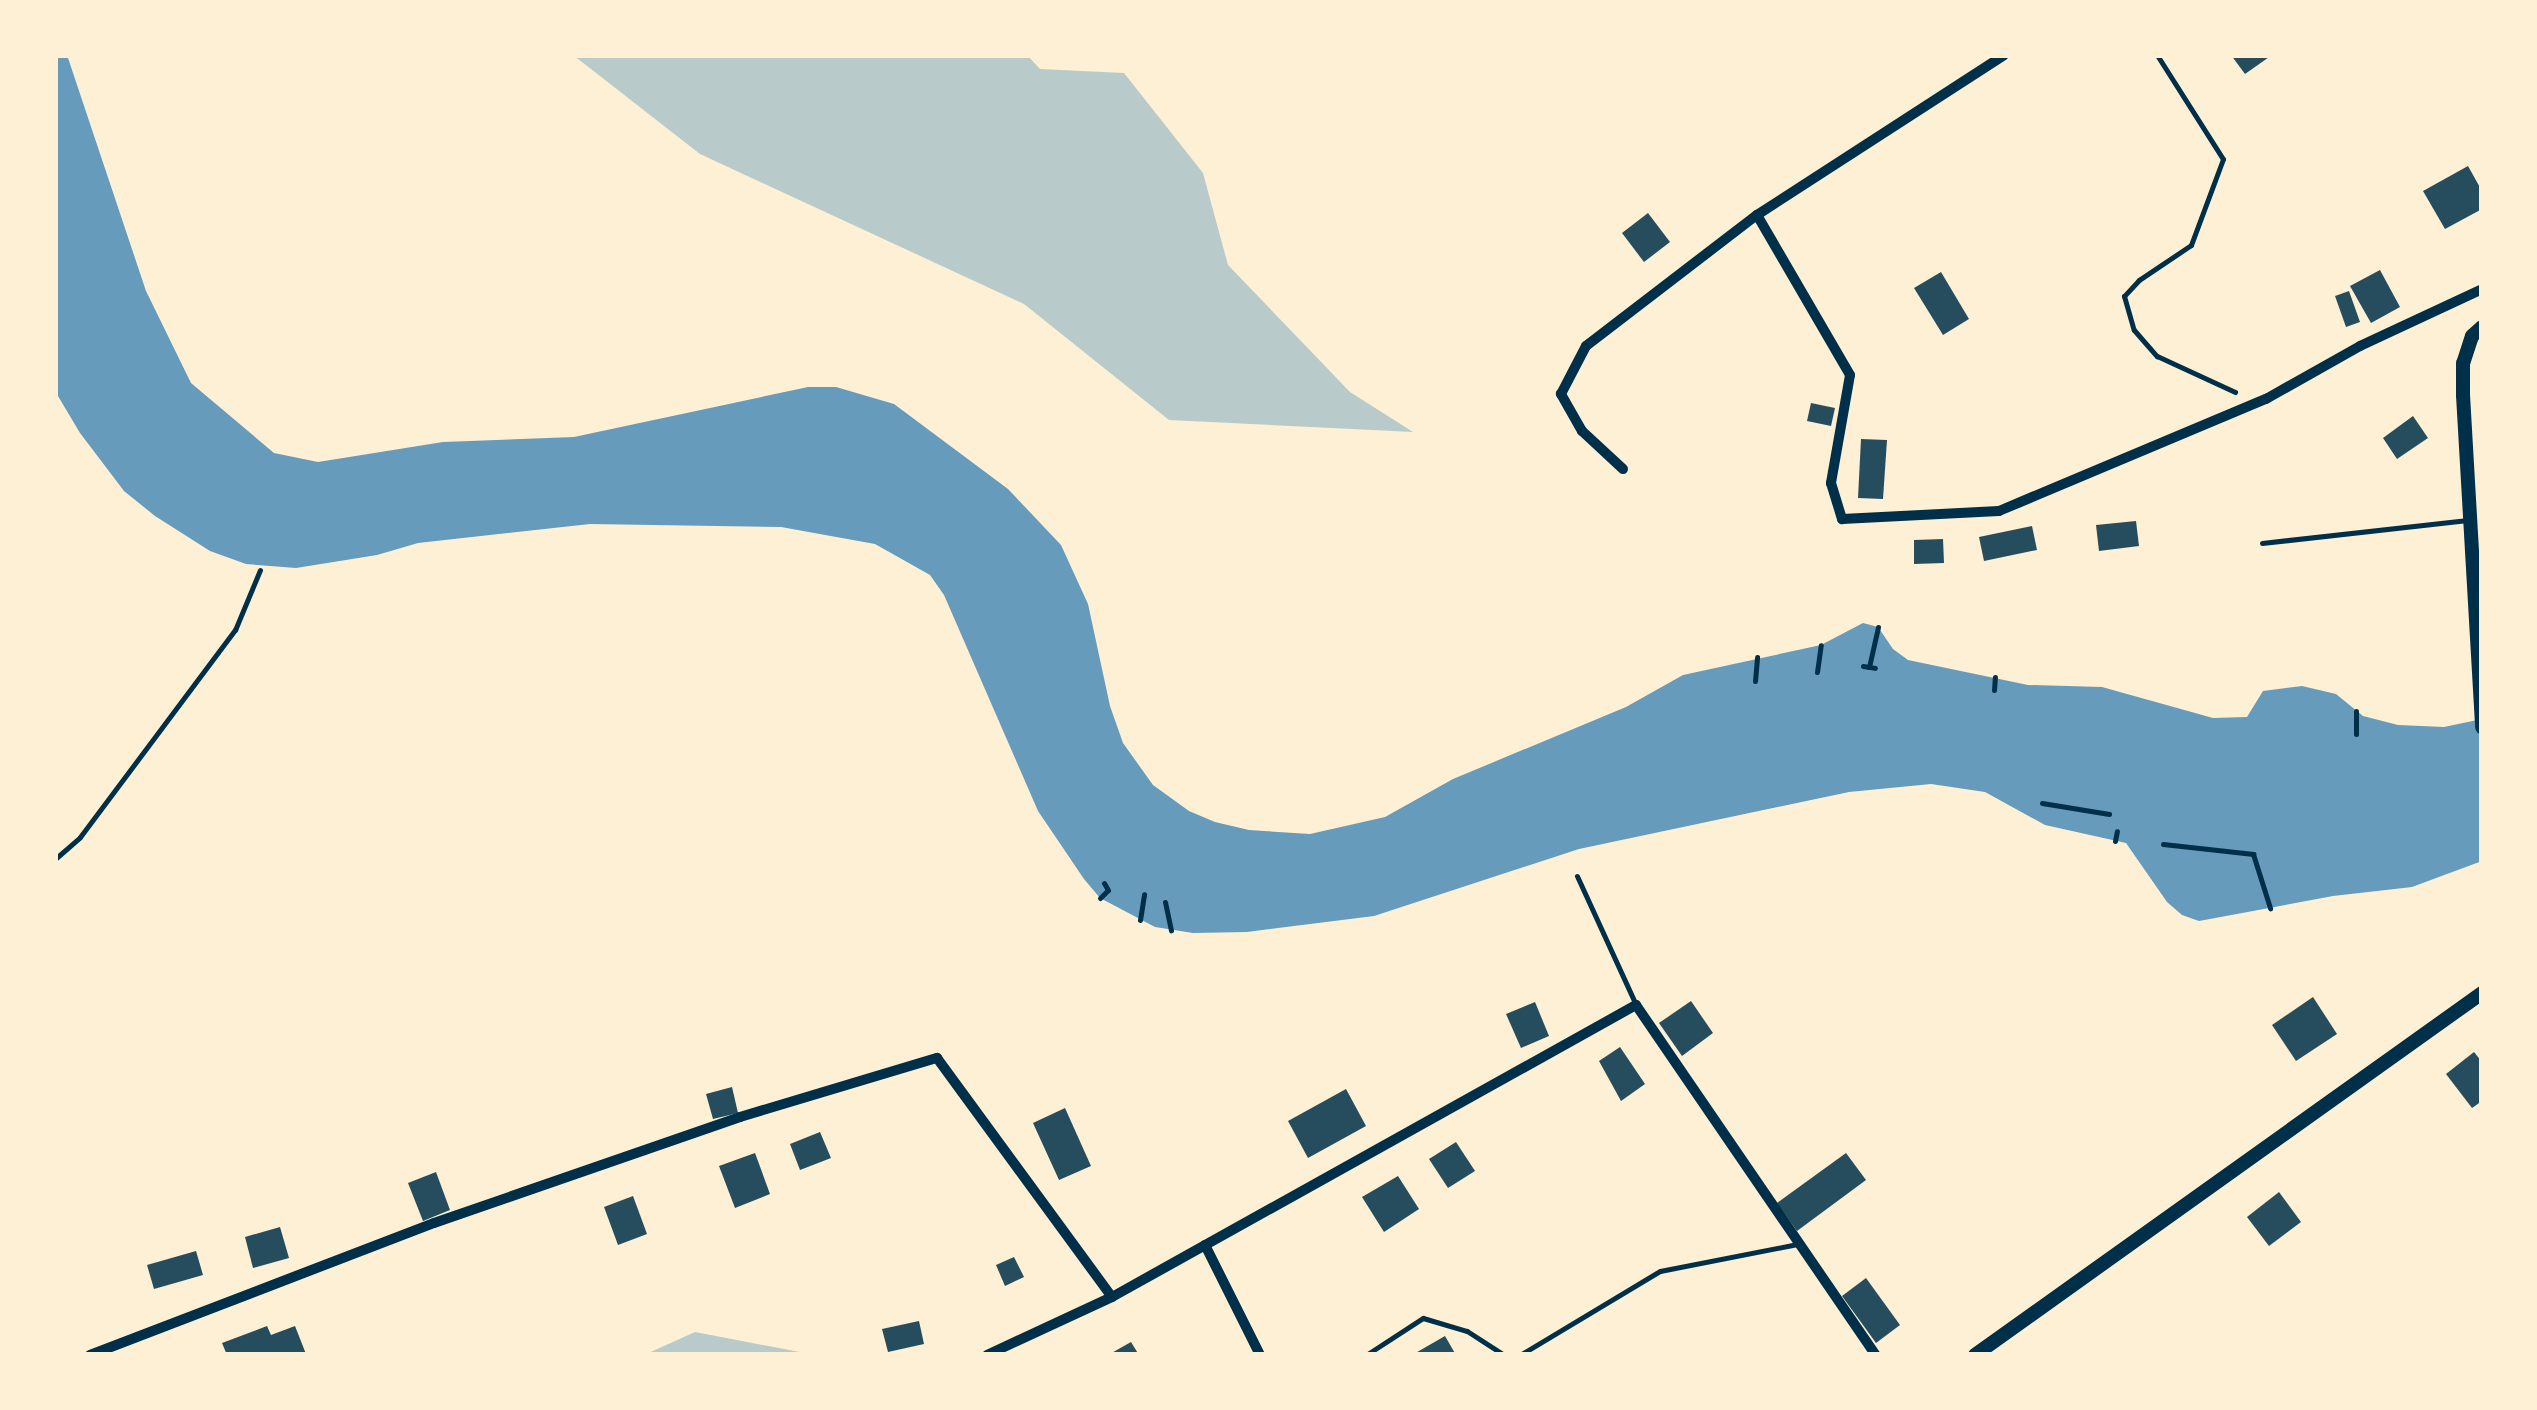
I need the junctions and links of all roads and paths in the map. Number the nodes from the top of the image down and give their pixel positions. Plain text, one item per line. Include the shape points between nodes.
1 (2004, 55) edge
2 (2157, 55) edge
3 (1757, 215) junction
4 (2482, 289) edge
5 (2482, 327) edge
6 (2266, 399) junction
7 (1623, 470) dead end
8 (2472, 520) junction
9 (2262, 543) dead end
10 (260, 570) dead end
11 (1878, 627) dead end
12 (1821, 644) dead end
13 (1757, 657) dead end
14 (1869, 667) dead end
15 (1817, 672) dead end
16 (1995, 678) dead end
17 (1755, 681) dead end
18 (1994, 690) dead end
19 (2356, 711) dead end
20 (2482, 727) edge
21 (2356, 734) dead end
22 (2042, 802) dead end
23 (2110, 814) dead end
24 (2117, 831) dead end
25 (2116, 841) dead end
26 (2163, 844) dead end
27 (55, 859) edge
28 (1577, 876) dead end
29 (1104, 883) dead end
30 (1144, 894) dead end
31 (1100, 898) dead end
32 (1165, 902) dead end
33 (2270, 908) dead end
34 (1140, 920) dead end
35 (1171, 930) dead end
36 (2482, 993) edge
37 (1636, 1005) junction
38 (1797, 1244) junction
39 (1205, 1246) junction
40 (1112, 1298) junction
41 (90, 1355) edge
42 (987, 1355) edge
43 (1260, 1355) edge
44 (1366, 1355) edge
45 (1504, 1355) edge
46 (1520, 1355) edge
47 (1876, 1355) edge
48 (1975, 1355) edge

1 - 3 street
2 - 6 path via 2223,159 2192,245 2124,296 2134,330 2157,356 2234,392
3 - 6 street via 1850,375 1831,483 1842,519 1999,510
3 - 7 street via 1586,346 1561,394 1582,431
4 - 6 street
5 - 8 street via 2463,363
8 - 9 lane
8 - 20 street
10 - 27 path via 235,630 80,837
11 - 14 path
12 - 15 path
13 - 17 path
16 - 18 path
19 - 21 path
22 - 23 path
24 - 25 path
26 - 33 path via 2253,854
28 - 37 lane
29 - 31 path via 1108,890
30 - 34 path
32 - 35 path
36 - 48 street
37 - 38 street
37 - 39 street
38 - 46 lane via 1660,1271
38 - 47 street
39 - 40 street
39 - 43 street
40 - 41 street via 937,1058 740,1117 434,1223
40 - 42 street
44 - 45 lane via 1423,1318 1467,1332

